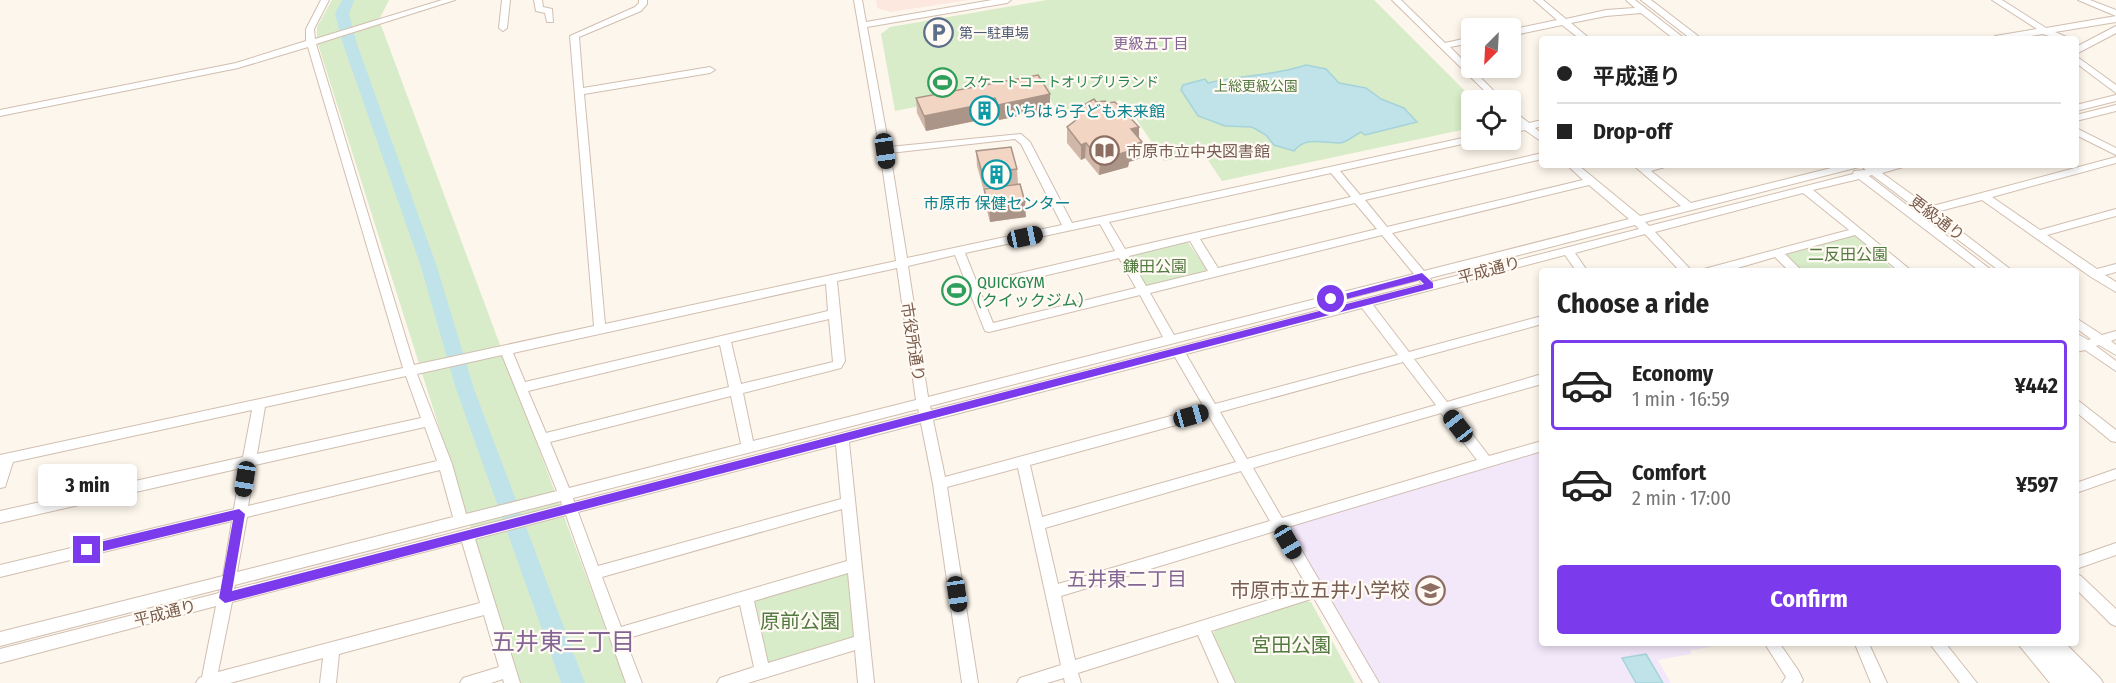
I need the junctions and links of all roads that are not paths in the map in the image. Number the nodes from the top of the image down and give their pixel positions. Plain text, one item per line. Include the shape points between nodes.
1 (326, 0) edge
2 (451, 0) edge
3 (506, 0) edge
4 (538, 0) edge
5 (643, 0) edge
6 (858, 0) edge
7 (1007, 0) edge
8 (1396, 0) edge
9 (1538, 0) edge
10 (1645, 0) edge
11 (1996, 0) edge
12 (2082, 0) edge
13 (2094, 2) edge
14 (1636, 5) edge
15 (2116, 13) edge
16 (2116, 19) edge
17 (550, 20) dead end
18 (1564, 22) junction
19 (862, 25) junction
20 (503, 28) dead end
21 (2116, 29) edge
22 (1521, 31) edge
23 (2047, 33) junction
24 (1581, 36) edge
25 (1676, 36) edge
26 (1693, 36) edge
27 (2021, 36) edge
28 (2056, 36) edge
29 (311, 42) junction
30 (1461, 42) edge
31 (1443, 46) junction
32 (2079, 47) edge
33 (2079, 61) edge
34 (710, 70) dead end
35 (1489, 90) edge
36 (2116, 90) edge
37 (579, 92) junction
38 (2116, 98) edge
39 (2079, 107) edge
40 (2116, 108) edge
41 (0, 113) edge
42 (2079, 117) edge
43 (1521, 121) edge
44 (1539, 124) edge
45 (1526, 126) junction
46 (1521, 127) edge
47 (2079, 133) edge
48 (1539, 137) edge
49 (1461, 141) edge
50 (885, 151) junction
51 (2116, 152) edge
52 (1539, 157) edge
53 (2116, 160) edge
54 (1575, 168) edge
55 (1642, 168) edge
56 (1859, 168) edge
57 (1334, 170) junction
58 (1590, 181) junction
59 (1805, 189) junction
60 (1984, 196) junction
61 (1358, 198) junction
62 (1689, 207) junction
63 (1928, 211) junction
64 (2116, 212) edge
65 (1103, 220) junction
66 (1637, 220) junction
67 (1068, 227) junction
68 (1385, 231) junction
69 (1857, 231) junction
70 (1651, 234) junction
71 (2038, 234) junction
72 (1193, 237) junction
73 (1567, 250) junction
74 (959, 251) junction
75 (1776, 252) junction
76 (1122, 253) junction
77 (902, 264) junction
78 (1580, 268) edge
79 (1684, 268) edge
80 (1722, 268) edge
81 (1794, 268) edge
82 (1902, 268) edge
83 (1984, 268) edge
84 (2004, 268) edge
85 (2116, 268) edge
86 (1215, 273) junction
87 (2096, 274) junction
88 (831, 280) junction
89 (1426, 281) junction
90 (974, 288) junction
91 (2116, 288) edge
92 (1143, 291) junction
93 (1365, 303) junction
94 (833, 314) junction
95 (1539, 321) edge
96 (2079, 324) edge
97 (600, 330) junction
98 (2116, 335) edge
99 (724, 340) junction
100 (2101, 340) junction
101 (2079, 343) edge
102 (1175, 346) junction
103 (506, 351) junction
104 (2116, 351) edge
105 (1406, 356) junction
106 (2116, 367) edge
107 (418, 371) junction
108 (1539, 380) edge
109 (520, 388) junction
110 (736, 390) junction
111 (923, 403) junction
112 (259, 404) junction
113 (1444, 408) junction
114 (1212, 410) junction
115 (926, 417) junction
116 (2082, 417) edge
117 (429, 421) junction
118 (2116, 437) edge
119 (843, 438) junction
120 (541, 439) junction
121 (1539, 447) edge
122 (748, 448) junction
123 (4, 459) edge
124 (248, 462) junction
125 (1023, 462) junction
126 (1486, 462) junction
127 (445, 465) junction
128 (1245, 465) junction
129 (2116, 474) edge
130 (0, 483) edge
131 (940, 484) junction
132 (2079, 487) edge
133 (567, 502) junction
134 (849, 502) junction
135 (239, 514) junction
136 (0, 518) edge
137 (481, 524) junction
138 (1036, 525) junction
139 (1279, 525) junction
140 (464, 529) junction
141 (2116, 549) edge
142 (2079, 562) edge
143 (855, 565) junction
144 (0, 571) edge
145 (594, 573) junction
146 (229, 580) junction
147 (2079, 583) edge
148 (1317, 591) junction
149 (1052, 592) junction
150 (225, 598) junction
151 (746, 598) junction
152 (489, 607) junction
153 (2116, 619) edge
154 (1202, 627) junction
155 (616, 635) junction
156 (0, 639) edge
157 (862, 641) junction
158 (1773, 646) edge
159 (1863, 646) edge
160 (1939, 646) edge
161 (2027, 646) edge
162 (2042, 646) edge
163 (2058, 646) edge
164 (332, 649) junction
165 (0, 656) edge
166 (762, 672) junction
167 (1071, 676) edge
168 (510, 677) edge
169 (206, 683) edge
170 (328, 683) edge
171 (468, 683) edge
172 (634, 683) edge
173 (725, 683) edge
174 (866, 683) edge
175 (970, 683) edge
176 (1025, 683) edge
177 (1227, 683) edge
178 (1371, 683) edge
179 (1790, 683) edge
180 (1879, 683) edge
181 (1969, 683) edge
182 (2060, 683) edge
183 (2077, 683) edge
184 (2095, 683) edge

1 - 29 street via 309,29
2 - 29 street
3 - 20 street
4 - 17 street via 539,9 549,11
5 - 37 street via 638,9 574,36
6 - 19 street, 市役所通り
7 - 19 street
8 - 31 street
9 - 18 street
10 - 26 street
11 - 23 street
12 - 13 street
13 - 15 street
14 - 18 street
14 - 25 street
16 - 23 street
18 - 22 street
18 - 24 street
19 - 50 street, 市役所通り
21 - 32 street
23 - 27 street
23 - 28 street
29 - 41 street via 197,74
29 - 107 street via 403,352
30 - 31 street
31 - 35 street
33 - 36 street
34 - 37 street
37 - 97 street
38 - 39 street
40 - 42 street
43 - 45 street
44 - 45 street
45 - 46 street
45 - 48 street
47 - 51 street
49 - 57 street
50 - 67 street via 1017,136 1025,142
50 - 77 street, 市役所通り
52 - 61 street
53 - 60 street
54 - 58 street
55 - 62 street
56 - 59 street, 平成通り
56 - 62 street, 平成通り
56 - 63 street, 更級通り
56 - 83 street, 更級通り
57 - 61 street
57 - 65 street
58 - 66 street
58 - 68 street
59 - 69 street
59 - 70 street, 平成通り
60 - 63 street
60 - 71 street
61 - 68 street
61 - 72 street
62 - 66 street, 平成通り
63 - 84 street, 更級通り
64 - 71 street
65 - 67 street
65 - 76 street
66 - 70 street
66 - 89 street, 平成通り
67 - 74 street
68 - 86 street
68 - 89 street
69 - 75 street
69 - 82 street
70 - 73 street, 平成通り
70 - 79 street
71 - 87 street
72 - 76 street
72 - 86 street
73 - 78 street
73 - 89 street, 平成通り
74 - 77 street
74 - 90 street
75 - 80 street
75 - 81 street
76 - 90 street
76 - 92 street
77 - 88 street
77 - 111 street, 市役所通り
85 - 87 street
86 - 92 street
87 - 91 street
88 - 94 street
88 - 97 street
89 - 93 street, 平成通り
89 - 102 street, 平成通り
90 - 92 street via 989,328
92 - 102 street
93 - 102 street, 平成通り
93 - 105 street
94 - 99 street
94 - 110 street via 837,365
95 - 105 street
96 - 100 street
97 - 103 street
98 - 100 street
99 - 109 street
99 - 110 street
100 - 101 street
100 - 104 street
101 - 106 street
102 - 111 street, 平成通り
102 - 114 street
102 - 115 street, 平成通り
103 - 107 street
103 - 109 street
105 - 113 street
105 - 114 street
107 - 112 street
107 - 117 street
108 - 113 street
109 - 120 street
110 - 120 street
110 - 122 street
111 - 115 street, 市役所通り
111 - 122 street, 平成通り
112 - 123 street
112 - 124 street
113 - 126 street
113 - 128 street
114 - 125 street
114 - 128 street
115 - 119 street, 平成通り
115 - 131 street, 市役所通り
116 - 118 street
117 - 124 street
117 - 127 street
119 - 133 street, 平成通り
119 - 134 street
120 - 133 street
121 - 126 street
122 - 133 street, 平成通り
123 - 130 street
124 - 135 street
124 - 136 street
125 - 131 street
125 - 138 street
126 - 139 street
127 - 135 street
127 - 140 street
128 - 138 street
128 - 139 street
129 - 132 street
131 - 175 street, 市役所通り
133 - 137 street, 平成通り via 546,500
133 - 137 street, 平成通り via 553,513
133 - 145 street
134 - 143 street
134 - 145 street
135 - 144 street
135 - 146 street
137 - 140 street, 平成通り
138 - 149 street
139 - 148 street
139 - 149 street
140 - 146 street, 平成通り
140 - 150 street, 平成通り
140 - 152 street
141 - 142 street
143 - 151 street
143 - 157 street
145 - 155 street
146 - 150 street
146 - 156 street, 平成通り
147 - 153 street
148 - 154 street
148 - 178 street
149 - 167 street
150 - 165 street, 平成通り
150 - 169 street
151 - 155 street
151 - 166 street
152 - 164 street
152 - 168 street
154 - 167 street
154 - 177 street
155 - 172 street
157 - 166 street
157 - 174 street
158 - 179 street via 1793,675 1795,680
159 - 180 street
160 - 181 street
161 - 182 street
162 - 183 street
163 - 184 street
164 - 169 street
164 - 170 street
166 - 173 street
167 - 176 street
168 - 171 street

